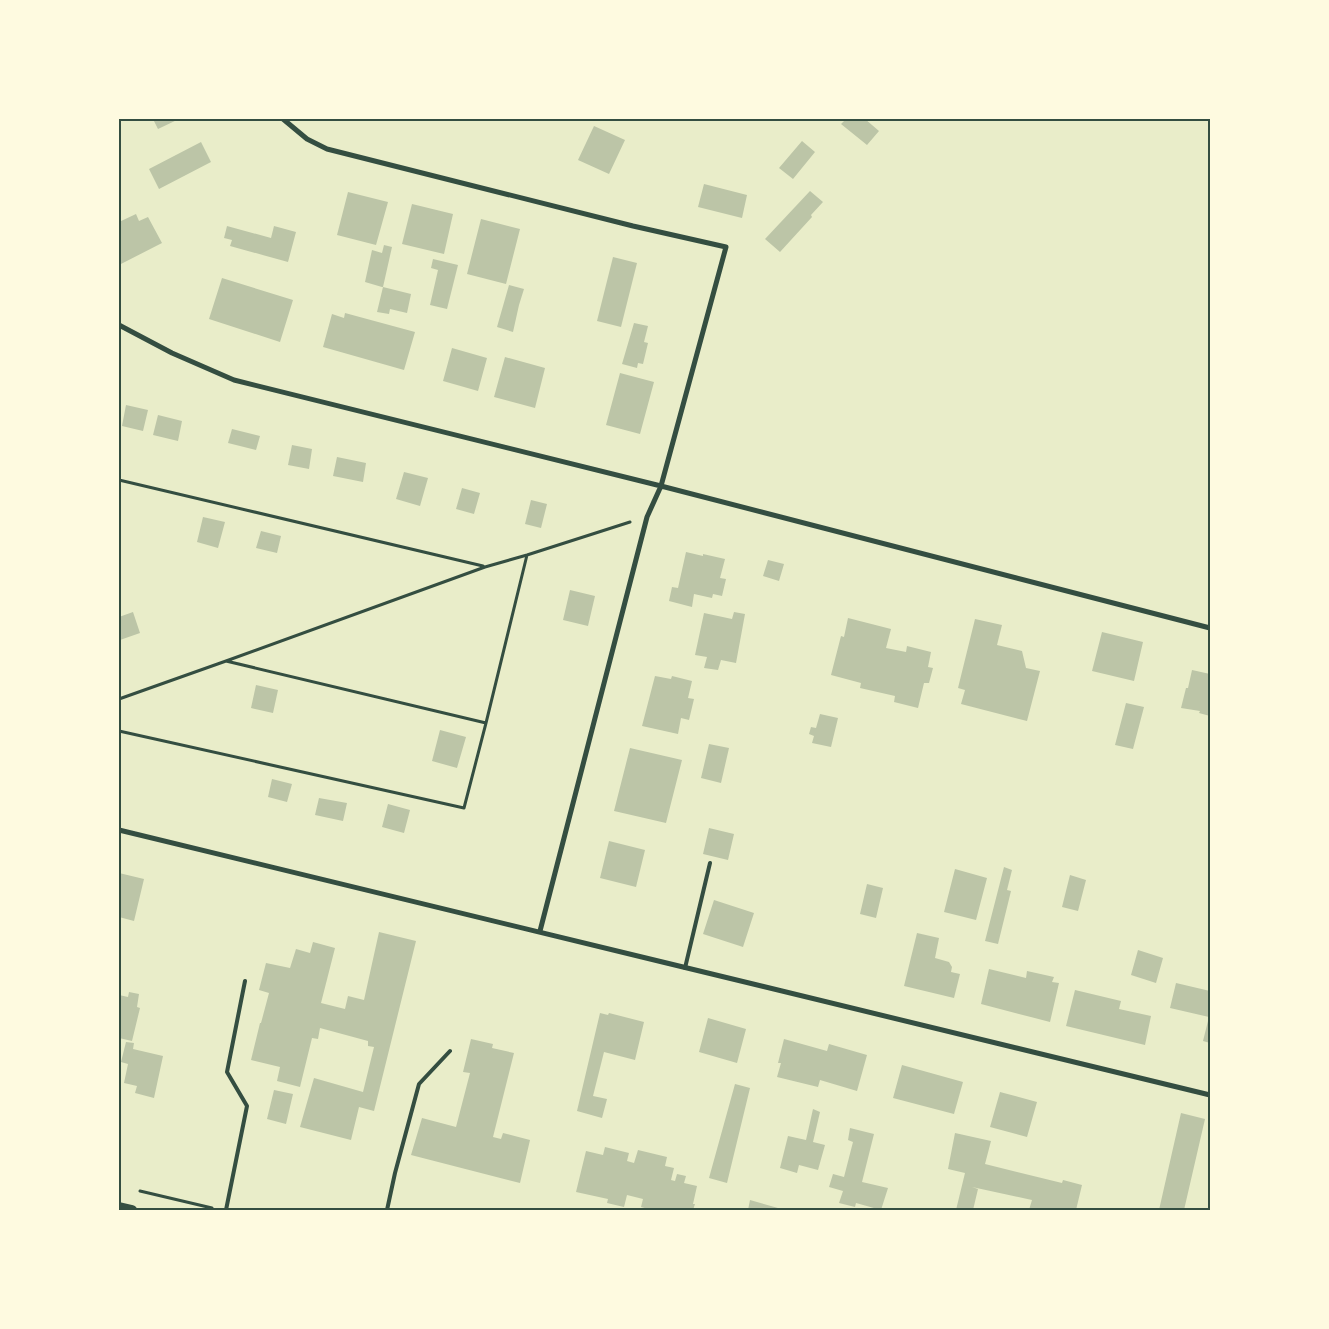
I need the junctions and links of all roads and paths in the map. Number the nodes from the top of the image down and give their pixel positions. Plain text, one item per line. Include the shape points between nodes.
1 (283, 119) edge
2 (119, 325) edge
3 (119, 480) edge
4 (661, 486) junction
5 (647, 517) junction
6 (527, 555) junction
7 (485, 567) junction
8 (1210, 628) edge
9 (226, 661) junction
10 (119, 699) edge
11 (486, 722) junction
12 (119, 731) edge
13 (119, 830) edge
14 (710, 862) dead end
15 (540, 931) junction
16 (685, 968) junction
17 (245, 981) dead end
18 (450, 1051) dead end
19 (1210, 1095) edge
20 (137, 1190) dead end
21 (119, 1207) edge
22 (132, 1210) edge
23 (220, 1210) edge
24 (226, 1210) edge
25 (388, 1210) edge

1 - 4 street via 307,139 327,149 726,247
2 - 4 street via 234,380
3 - 7 path
4 - 5 street
4 - 8 street
5 - 6 path
5 - 15 street
6 - 7 path
6 - 11 path
7 - 9 path
9 - 10 path
9 - 11 path
11 - 12 path via 464,808
13 - 15 street
14 - 16 lane
15 - 16 street
16 - 19 street
17 - 24 lane via 227,1072 247,1106
18 - 25 lane via 419,1084
20 - 23 path
21 - 22 main road

